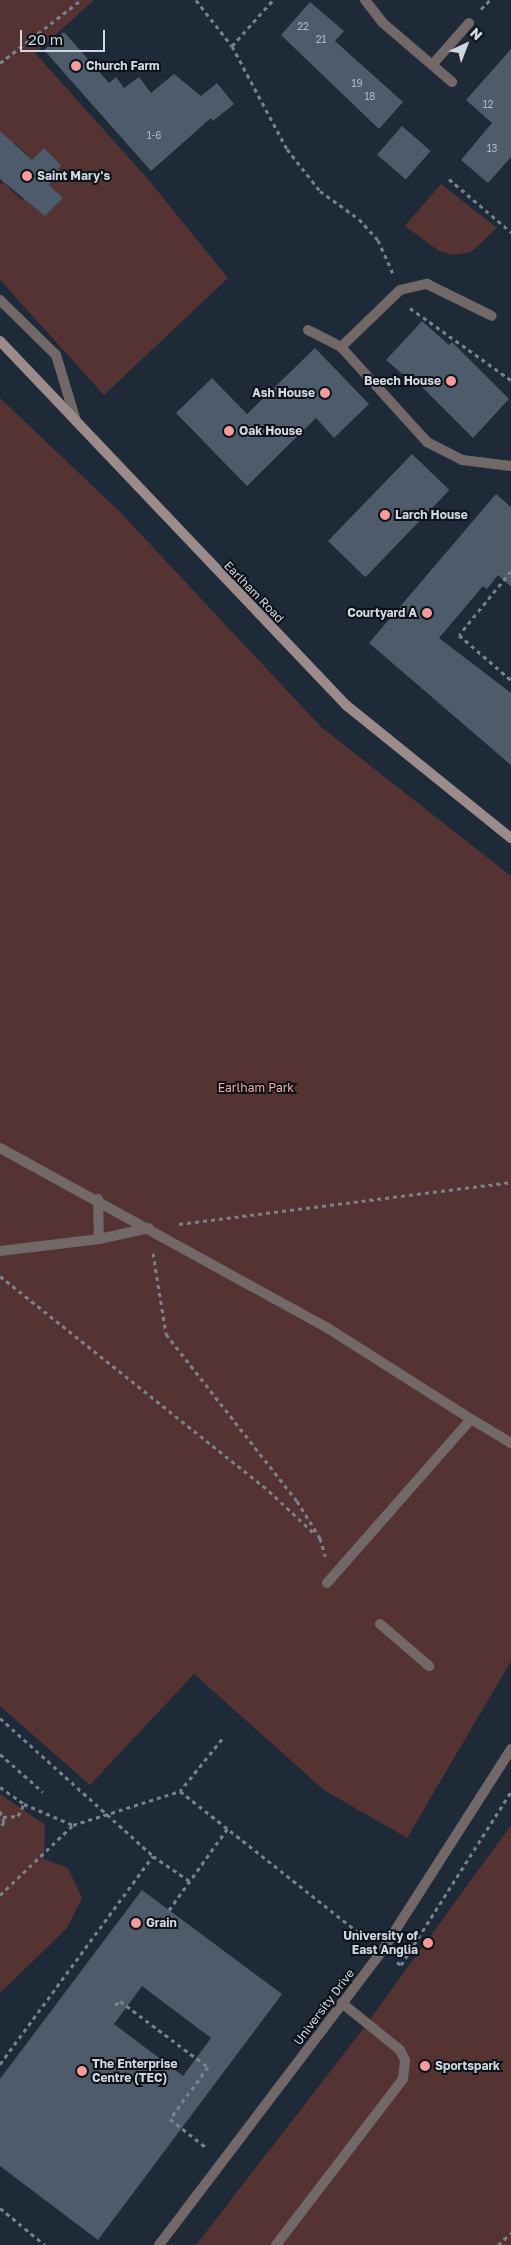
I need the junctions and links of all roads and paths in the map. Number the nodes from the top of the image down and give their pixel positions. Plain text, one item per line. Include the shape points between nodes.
1 (81, 0) edge
2 (196, 0) edge
3 (273, 0) edge
4 (365, 0) edge
5 (469, 23) dead end
6 (232, 46) junction
7 (0, 63) edge
8 (432, 65) junction
9 (452, 82) dead end
10 (449, 179) dead end
11 (511, 232) edge
12 (400, 290) junction
13 (0, 300) edge
14 (492, 316) dead end
15 (308, 330) dead end
16 (0, 341) edge
17 (341, 347) junction
18 (511, 380) edge
19 (76, 421) junction
20 (511, 466) edge
21 (511, 572) edge
22 (511, 680) edge
23 (511, 838) edge
24 (0, 1148) edge
25 (511, 1182) edge
26 (98, 1199) junction
27 (149, 1228) junction
28 (99, 1239) junction
29 (0, 1251) edge
30 (0, 1276) edge
31 (471, 1418) junction
32 (511, 1444) edge
33 (320, 1538) junction
34 (327, 1583) joint
35 (380, 1624) dead end
36 (429, 1666) dead end
37 (0, 1718) edge
38 (222, 1740) dead end
39 (511, 1749) edge
40 (0, 1754) edge
41 (0, 1787) edge
42 (180, 1791) junction
43 (43, 1792) dead end
44 (511, 1792) edge
45 (24, 1804) junction
46 (0, 1811) edge
47 (105, 1813) junction
48 (3, 1817) junction
49 (73, 1825) junction
50 (0, 1828) edge
51 (228, 1828) junction
52 (153, 1856) junction
53 (191, 1882) junction
54 (0, 1895) edge
55 (169, 1910) dead end
56 (382, 1951) junction
57 (342, 2003) junction
58 (115, 2005) dead end
59 (0, 2064) edge
60 (207, 2148) dead end
61 (0, 2208) edge
62 (511, 2233) edge
63 (45, 2245) edge
64 (159, 2245) edge
65 (276, 2245) edge
66 (498, 2245) edge

1 - 7 path
2 - 6 path
3 - 6 path
4 - 8 street via 383,23
5 - 8 street
6 - 12 path via 287,150 320,191 359,220 378,240
8 - 9 street
10 - 11 path
12 - 14 street via 427,284
12 - 17 street
12 - 18 path via 406,305
13 - 19 street via 56,355
15 - 17 street
16 - 19 main road, Earlham Road
17 - 20 street via 427,442 462,460
19 - 23 main road, Earlham Road via 346,705
21 - 22 path via 459,635
24 - 26 street
25 - 27 path
26 - 27 street
26 - 28 street
27 - 28 street
27 - 31 street via 326,1327
27 - 33 path via 166,1334 297,1501
28 - 29 street
30 - 33 path via 269,1491
31 - 32 street
31 - 34 street
33 - 34 path
35 - 36 street
37 - 47 path
38 - 42 path
39 - 56 street, University Drive
40 - 43 path
41 - 45 path
42 - 47 path
42 - 51 path
44 - 56 path via 401,1965
45 - 48 path via 18,1816
45 - 49 path
46 - 48 path
47 - 49 path
47 - 52 path
48 - 50 path
49 - 54 path
51 - 53 path
51 - 56 path
52 - 53 path
52 - 59 path
53 - 55 path
56 - 57 street, University Drive
57 - 64 street, University Drive
57 - 65 street via 400,2050 405,2060 403,2079
58 - 60 path via 120,2001 208,2067 170,2119
61 - 63 path
62 - 66 path

